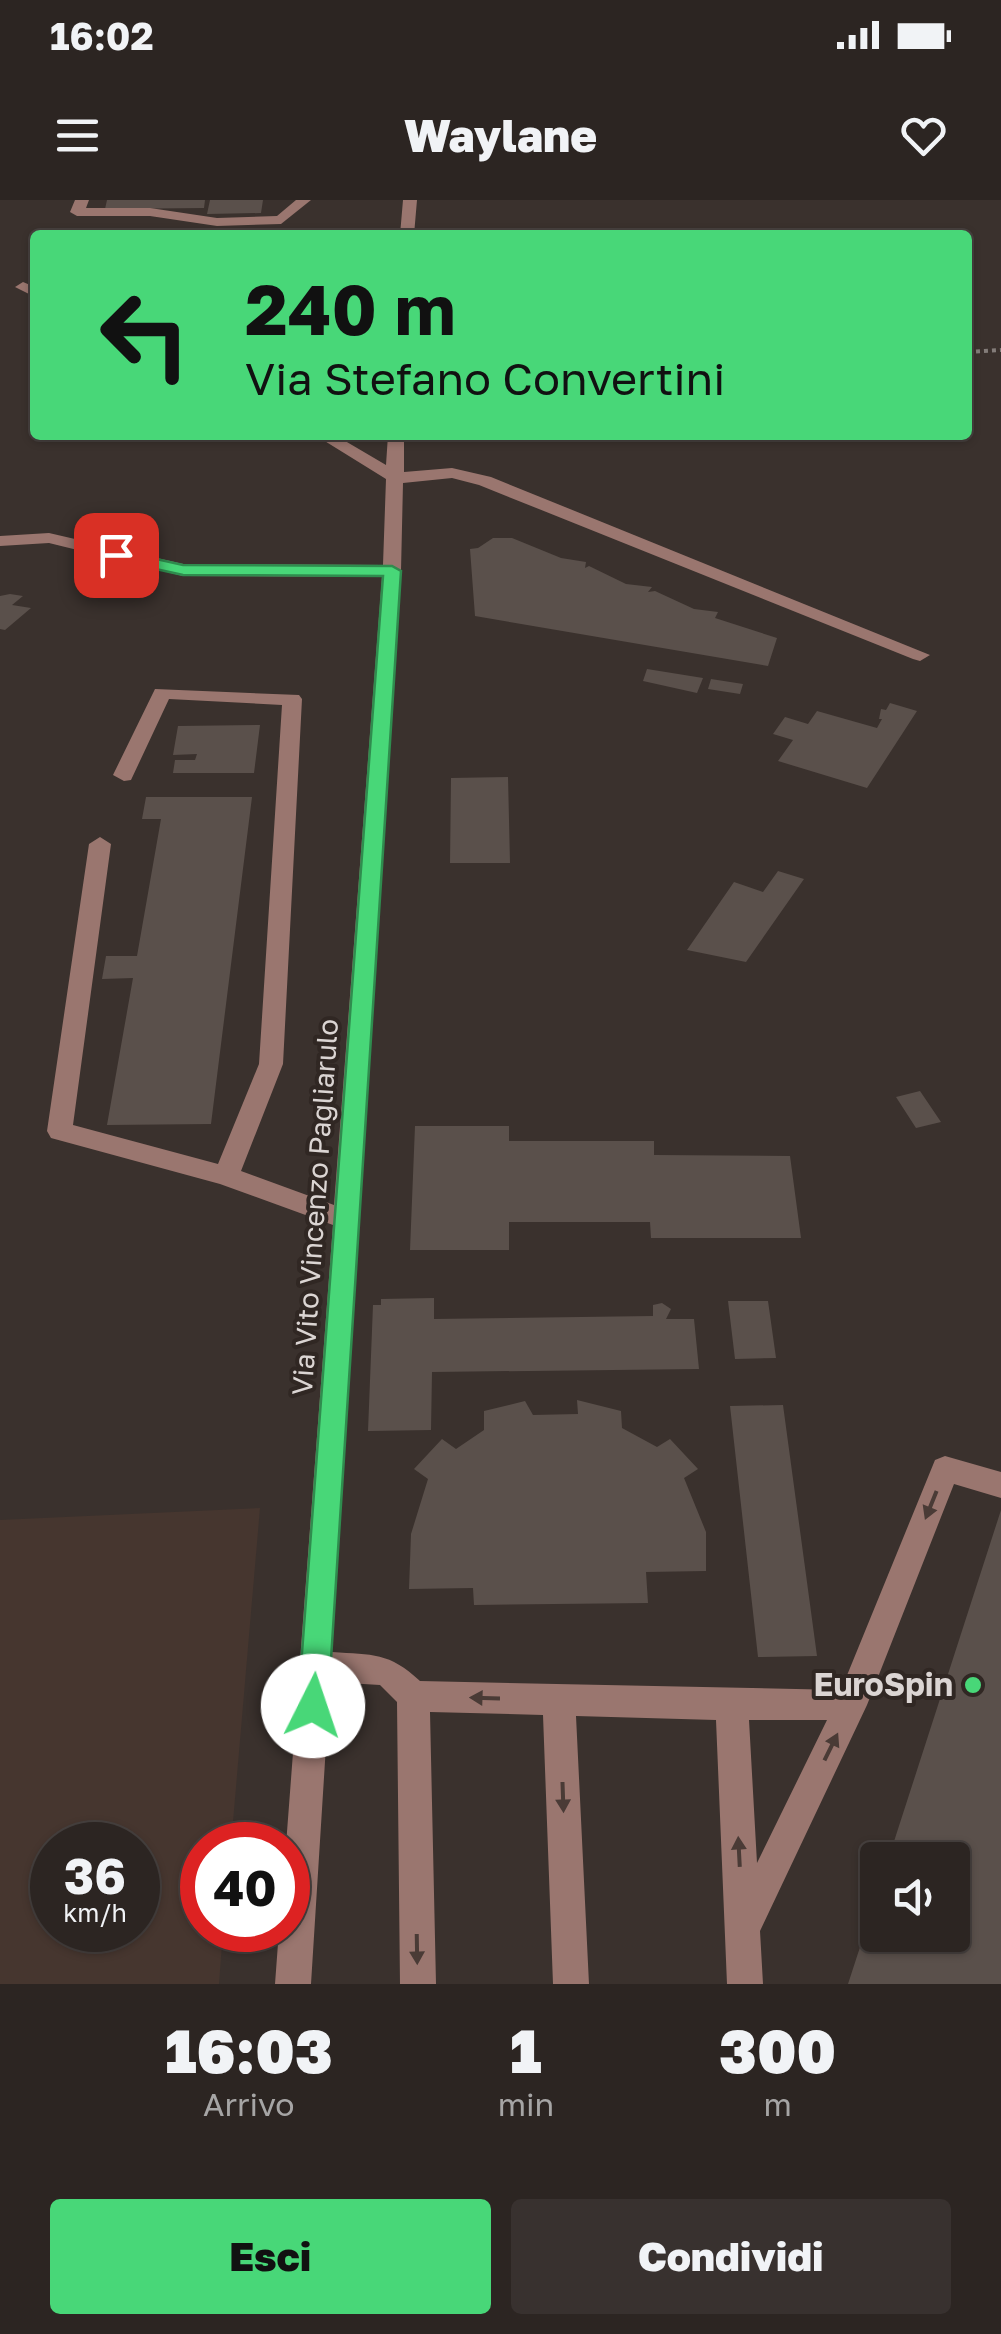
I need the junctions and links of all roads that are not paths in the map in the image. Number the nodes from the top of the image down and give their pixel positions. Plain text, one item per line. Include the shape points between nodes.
1 (82, 200) edge
2 (304, 200) edge
3 (410, 200) edge
4 (407, 230) edge
5 (331, 440) edge
6 (396, 440) edge
7 (396, 478) junction
8 (0, 542) edge
9 (392, 571) junction
10 (920, 655) dead end
11 (124, 775) dead end
12 (100, 844) dead end
13 (226, 1176) junction
14 (347, 1220) junction
15 (1001, 1484) edge
16 (316, 1666) junction
17 (413, 1696) junction
18 (559, 1700) junction
19 (732, 1704) junction
20 (851, 1706) junction
21 (743, 1929) junction
22 (293, 1984) edge
23 (418, 1984) edge
24 (570, 1984) edge
25 (745, 1984) edge

1 - 2 street via 77,212 150,212 217,222 282,220
3 - 4 street
5 - 7 street
6 - 7 street, Via Vito Vincenzo Pagliarulo
7 - 9 street, Via Vito Vincenzo Pagliarulo
7 - 10 street via 452,473 485,481
8 - 9 street via 49,538 183,570
9 - 14 street, Via Vito Vincenzo Pagliarulo
11 - 13 street via 162,693 292,699 271,1064
12 - 13 street via 60,1130
13 - 14 street
14 - 16 street, Via Vito Vincenzo Pagliarulo
15 -> 20 street via 945,1468
16 - 17 street via 388,1671
16 - 22 street, Via Vito Vincenzo Pagliarulo
18 -> 17 street
17 -> 23 street
18 - 19 street
18 -> 24 street
19 - 20 street
21 -> 19 street
21 -> 20 street
21 - 25 street

